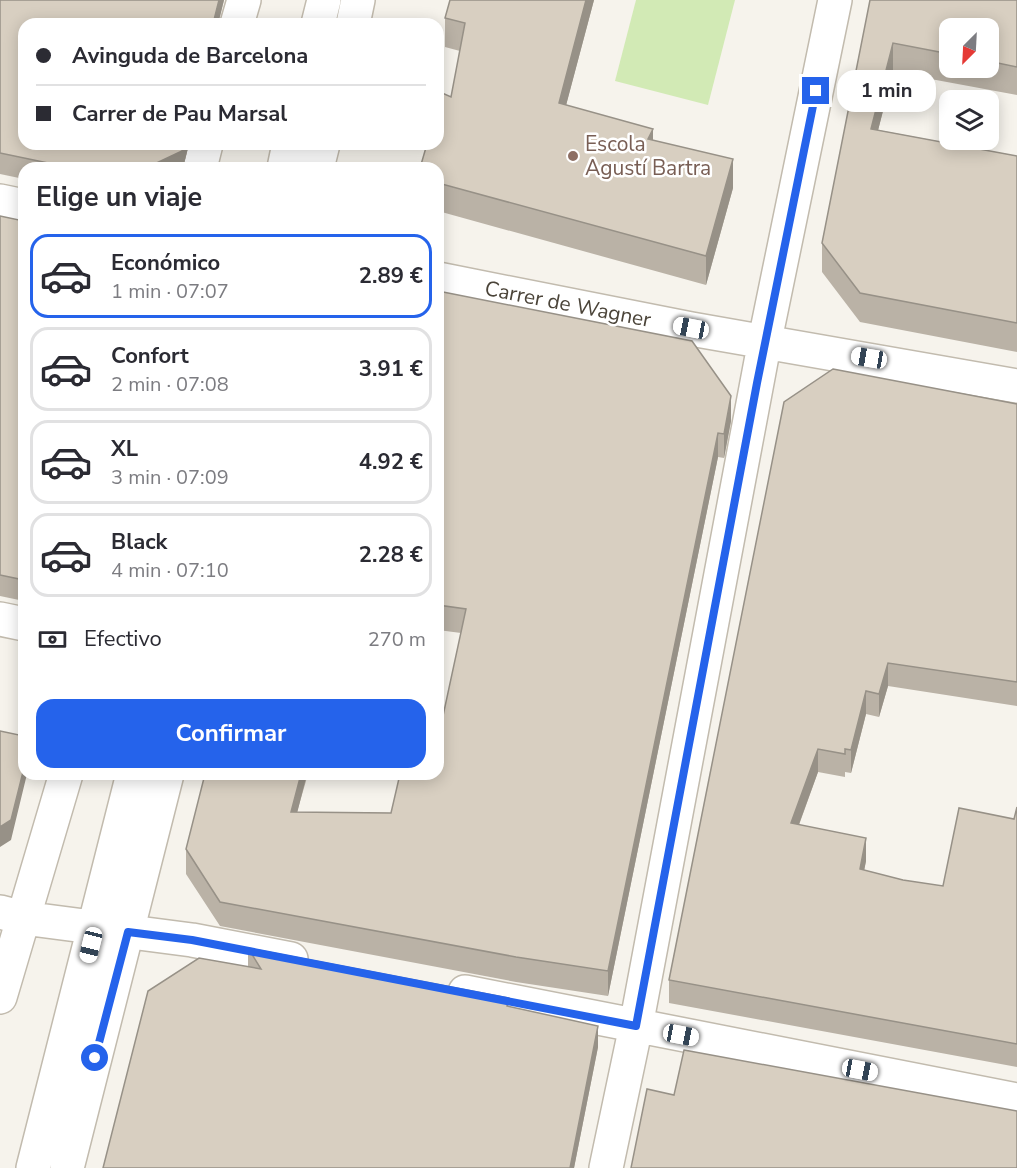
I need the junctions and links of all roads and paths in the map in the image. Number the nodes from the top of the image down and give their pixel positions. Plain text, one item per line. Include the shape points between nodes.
1 (244, 0) edge
2 (324, 0) edge
3 (358, 0) edge
4 (835, 0) edge
5 (239, 18) edge
6 (320, 18) edge
7 (354, 18) edge
8 (0, 201) edge
9 (18, 205) edge
10 (444, 280) edge
11 (765, 340) junction
12 (1017, 386) edge
13 (0, 620) edge
14 (18, 623) edge
15 (64, 780) edge
16 (132, 780) edge
17 (166, 780) edge
18 (11, 915) edge
19 (95, 927) junction
20 (128, 932) junction
21 (320, 964) edge
22 (436, 986) edge
23 (0, 997) edge
24 (636, 1026) junction
25 (1017, 1100) edge
26 (33, 1168) edge
27 (67, 1168) edge
28 (606, 1168) edge

1 - 5 street
2 - 6 street
3 - 7 street
4 - 11 street
8 - 9 street
10 - 11 street, Carrer de Wagner
11 - 12 street, Carrer de Wagner
11 - 24 street
13 - 14 street
15 - 18 street
16 - 19 street
17 - 20 street
18 - 19 street
18 - 23 street
19 - 20 street
19 - 26 street
20 - 21 street
20 - 27 street
22 - 24 street
24 - 25 street
24 - 28 street

